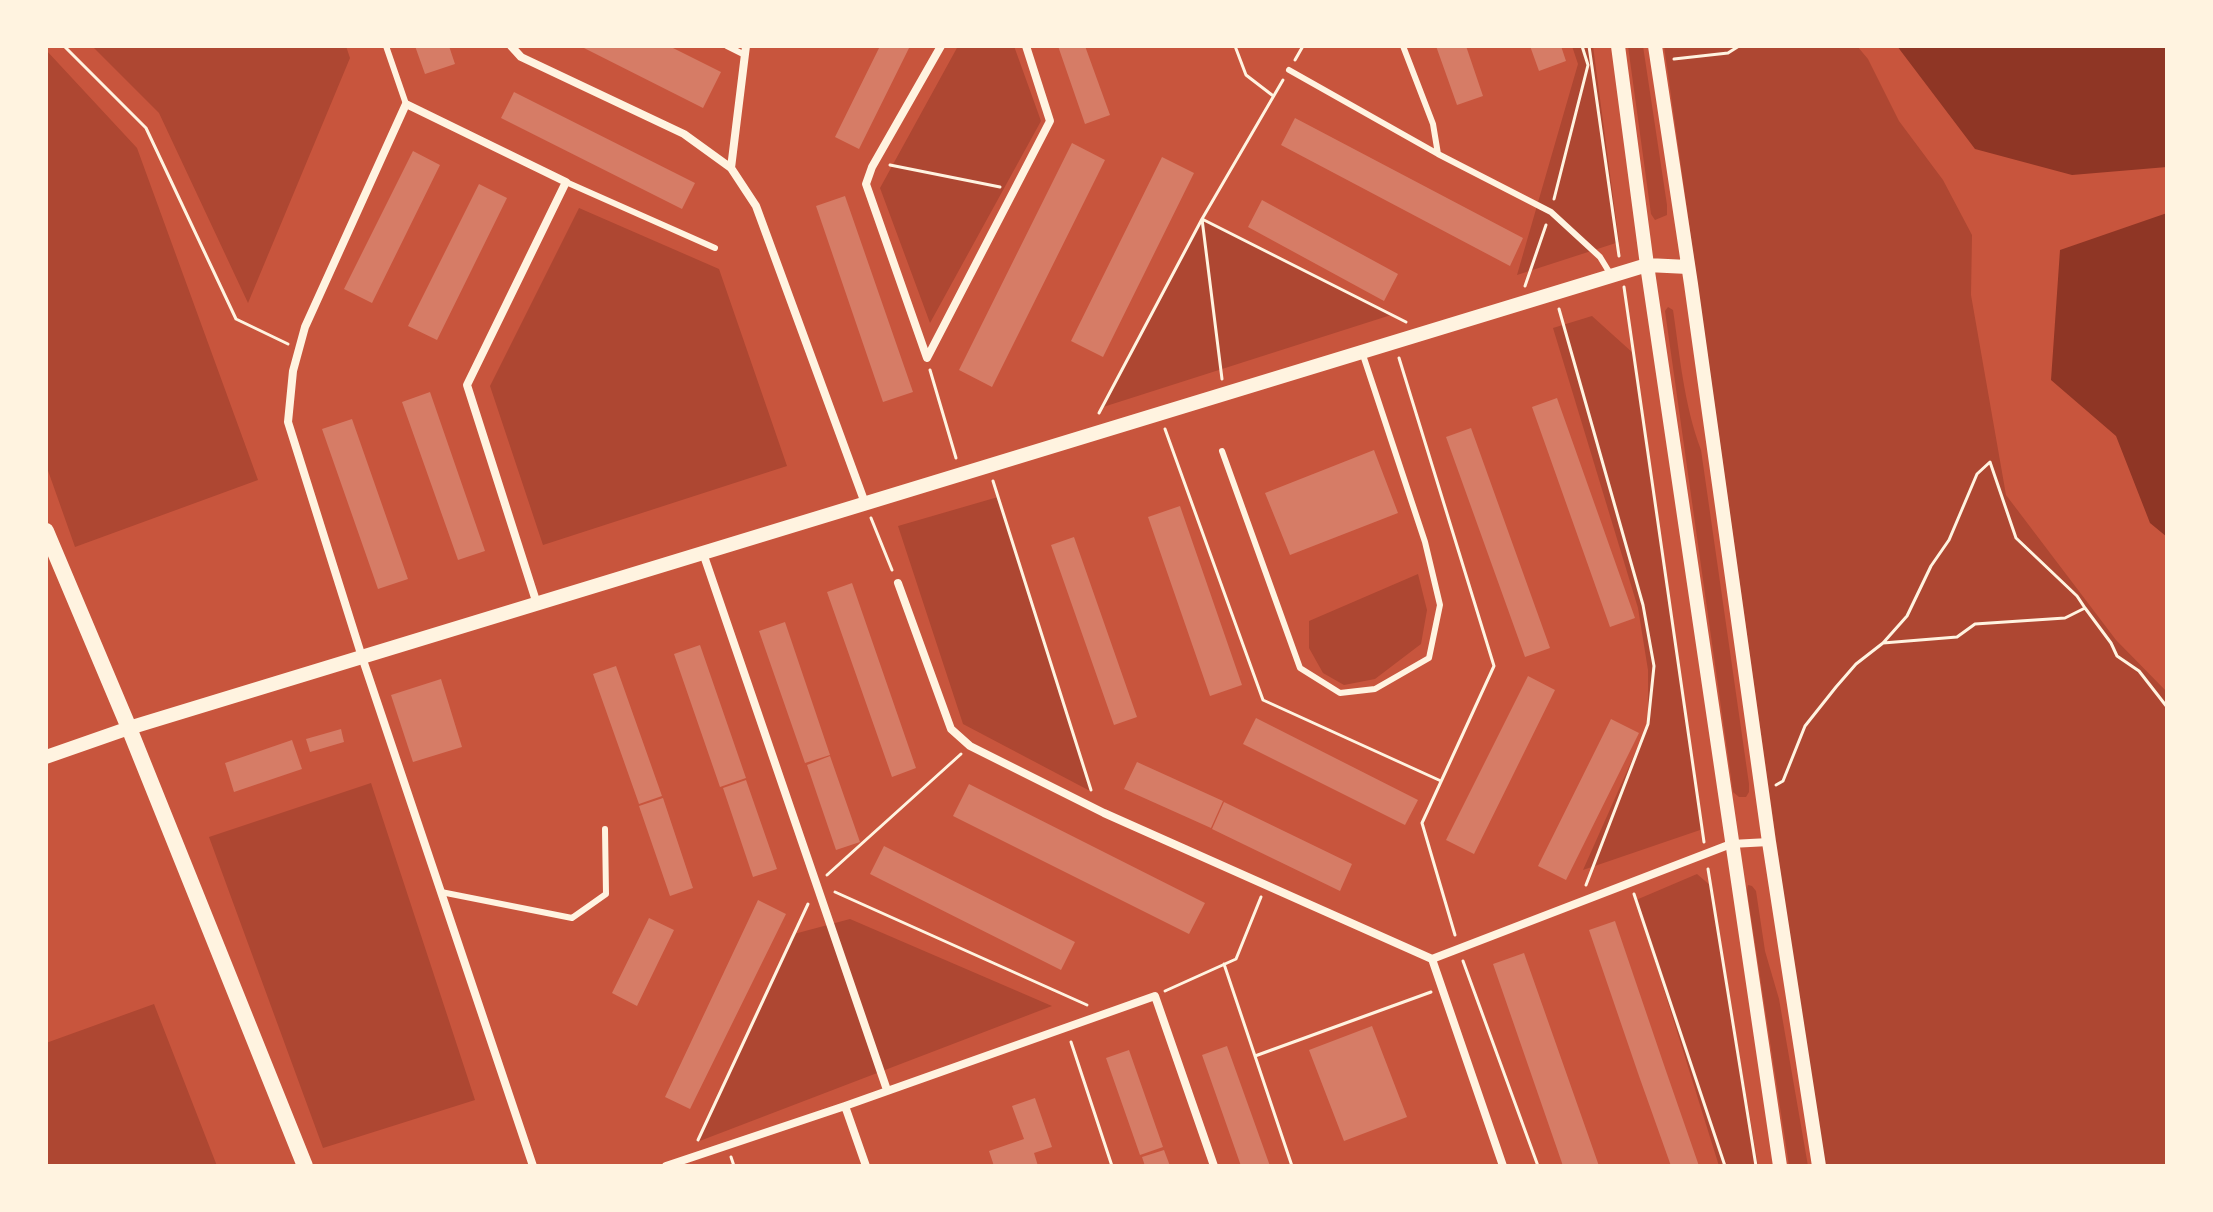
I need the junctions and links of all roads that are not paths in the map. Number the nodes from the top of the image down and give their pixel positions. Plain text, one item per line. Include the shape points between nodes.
1 (386, 46) edge
2 (511, 46) edge
3 (727, 46) edge
4 (941, 46) edge
5 (1026, 46) edge
6 (1403, 46) edge
7 (1618, 46) edge
8 (745, 50) edge
9 (1656, 54) edge
10 (1289, 70) road end
11 (406, 104) junction
12 (1438, 154) junction
13 (731, 168) junction
14 (566, 182) junction
15 (715, 248) dead end
16 (1647, 265) junction
17 (1688, 267) junction
18 (1617, 275) junction
19 (1362, 352) junction
20 (1222, 451) dead end
21 (865, 503) junction
22 (46, 531) edge
23 (703, 553) junction
24 (898, 583) road end
25 (537, 604) junction
26 (362, 657) junction
27 (129, 728) junction
28 (46, 757) edge
29 (605, 829) dead end
30 (1769, 842) junction
31 (1731, 844) junction
32 (441, 892) junction
33 (1432, 959) junction
34 (887, 1090) junction
35 (845, 1106) junction
36 (305, 1166) edge
37 (533, 1166) edge
38 (666, 1166) edge
39 (866, 1166) edge
40 (1214, 1166) edge
41 (1503, 1166) edge
42 (1780, 1166) edge
43 (1819, 1166) edge

1 - 11 lane
2 - 13 street via 521,57 684,134
3 - 8 lane
4 - 5 street via 866,184 927,358 1050,121
6 - 12 lane via 1433,124
7 - 16 street
8 - 13 street
9 - 17 street
10 - 12 lane
11 - 14 street
11 - 26 street via 305,327 293,371 288,422
12 - 18 lane via 1551,212
13 - 21 street via 756,206
14 - 15 lane
14 - 25 street via 467,385
16 - 17 street
16 - 18 street
16 - 31 street
17 - 30 street
18 - 19 street
19 - 20 lane via 1425,542 1440,605 1429,658 1375,689 1340,693 1300,668
19 - 21 street
21 - 23 street
22 - 27 main road
23 - 25 street
23 - 34 street
24 - 33 street via 951,729 970,746 1104,813
25 - 26 street
26 - 27 street
26 - 32 street
27 - 28 street
27 - 36 main road
29 - 32 lane via 606,894 572,918
30 - 31 street
30 - 43 street
31 - 33 street
31 - 42 street
32 - 37 street
33 - 41 street
34 - 35 street
34 - 40 street via 1155,996
35 - 38 street
35 - 39 street

